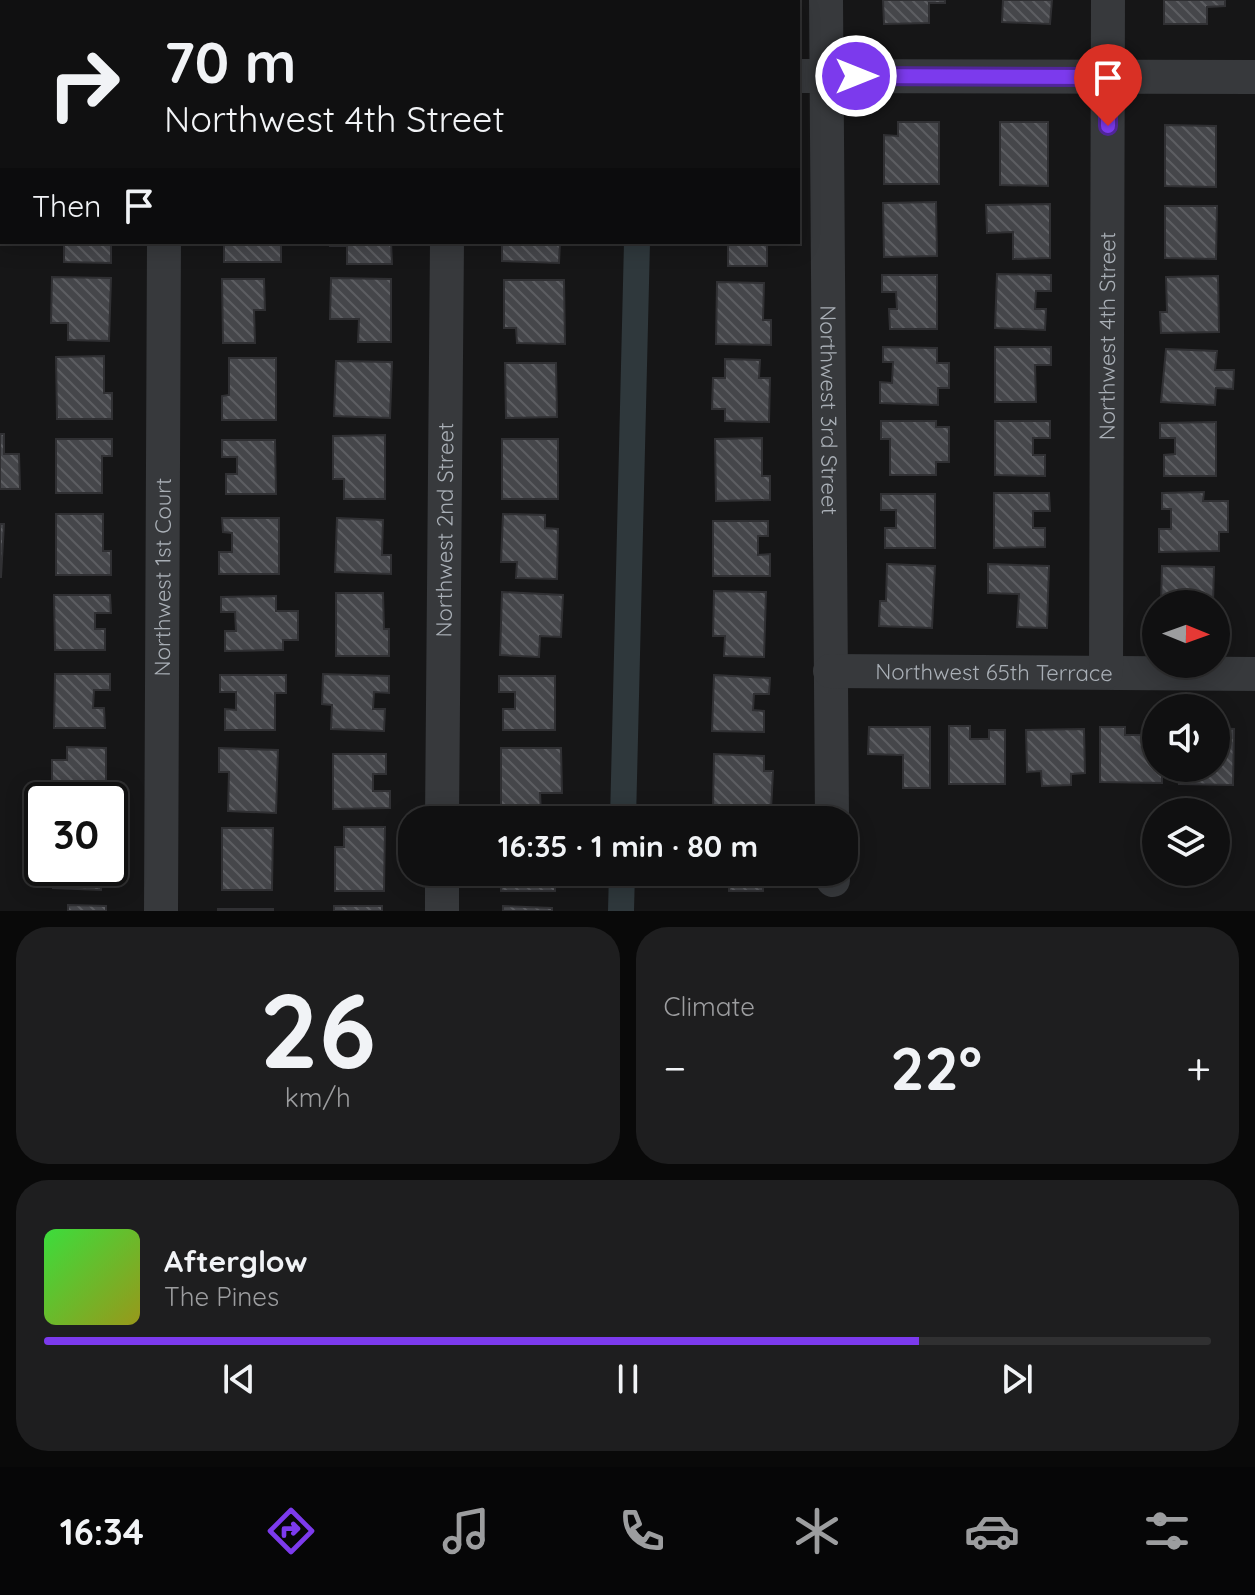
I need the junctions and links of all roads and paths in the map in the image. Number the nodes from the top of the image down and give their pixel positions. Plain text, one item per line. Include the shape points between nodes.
1 (826, 0) edge
2 (1108, 0) edge
3 (812, 76) edge
4 (1108, 77) junction
5 (1255, 77) edge
6 (164, 244) edge
7 (447, 244) edge
8 (830, 671) junction
9 (1106, 672) junction
10 (1255, 674) edge
11 (442, 806) edge
12 (832, 806) edge
13 (442, 886) edge
14 (161, 911) edge
15 (442, 911) edge

1 - 3 street, Northwest 3rd Street
2 - 4 street, Northwest 4th Street
3 - 4 street
3 - 8 street, Northwest 3rd Street
4 - 5 street
4 - 9 street, Northwest 4th Street
6 - 14 street, Northwest 1st Court
7 - 11 street, Northwest 2nd Street
8 - 9 street, Northwest 65th Terrace
8 - 12 street, Northwest 3rd Street
9 - 10 street, Northwest 65th Terrace
13 - 15 street

